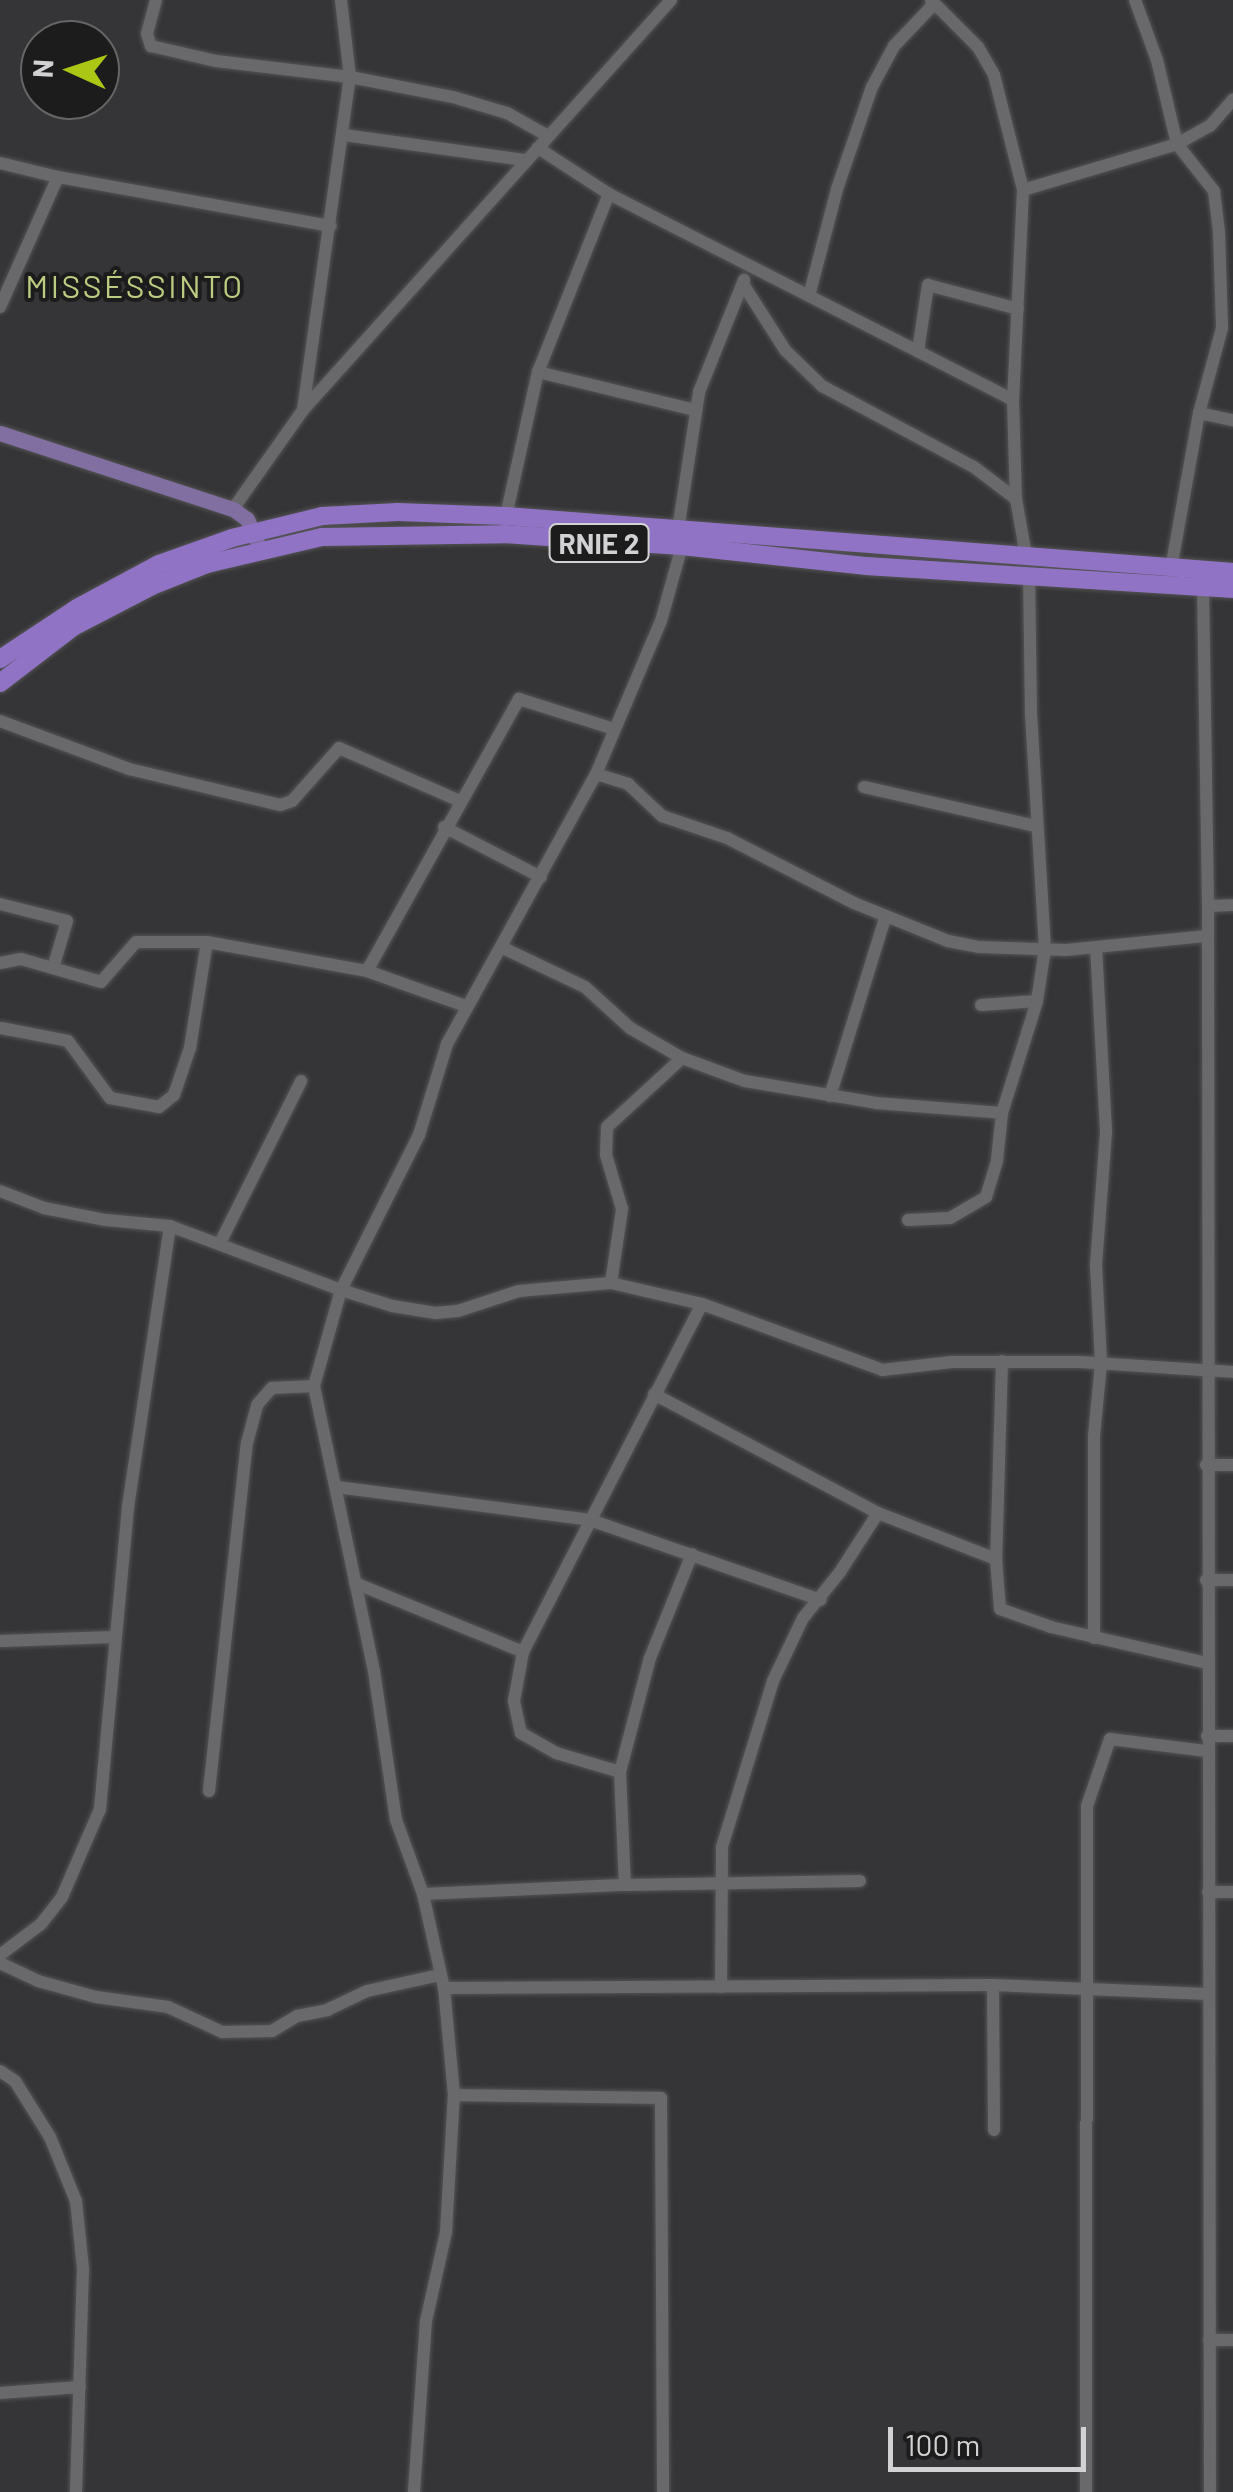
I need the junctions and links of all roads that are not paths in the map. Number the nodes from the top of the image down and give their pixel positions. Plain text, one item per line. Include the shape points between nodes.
1 (156, 0) edge
2 (341, 0) edge
3 (671, 0) edge
4 (1135, 0) edge
5 (932, 2) edge
6 (350, 77) junction
7 (1233, 100) edge
8 (344, 135) junction
9 (548, 136) junction
10 (1177, 144) junction
11 (538, 148) junction
12 (524, 160) junction
13 (0, 163) edge
14 (58, 177) junction
15 (1023, 190) junction
16 (609, 194) junction
17 (332, 226) junction
18 (749, 268) junction
19 (6, 281) edge
20 (743, 284) junction
21 (808, 296) junction
22 (0, 308) edge
23 (1018, 309) junction
24 (1228, 328) edge
25 (918, 351) junction
26 (538, 372) junction
27 (1013, 400) junction
28 (303, 410) junction
29 (695, 410) junction
30 (1199, 413) junction
31 (1233, 420) edge
32 (0, 433) edge
33 (1016, 499) junction
34 (233, 509) junction
35 (506, 516) junction
36 (680, 538) junction
37 (257, 541) junction
38 (1026, 555) junction
39 (1171, 568) junction
40 (1233, 572) edge
41 (1030, 576) junction
42 (1203, 586) junction
43 (1233, 590) edge
44 (0, 659) edge
45 (0, 683) edge
46 (0, 721) edge
47 (614, 729) junction
48 (596, 774) junction
49 (864, 787) dead end
50 (460, 801) junction
51 (1036, 826) junction
52 (444, 828) junction
53 (540, 877) junction
54 (0, 904) edge
55 (1208, 906) junction
56 (1233, 906) edge
57 (885, 918) junction
58 (1207, 936) junction
59 (207, 942) junction
60 (501, 947) junction
61 (1045, 948) junction
62 (1096, 948) junction
63 (0, 962) edge
64 (52, 968) junction
65 (367, 971) junction
66 (1037, 1000) junction
67 (981, 1004) dead end
68 (466, 1006) junction
69 (1, 1027) edge
70 (0, 1040) edge
71 (682, 1058) junction
72 (300, 1081) dead end
73 (830, 1096) junction
74 (1002, 1113) junction
75 (0, 1191) edge
76 (908, 1220) dead end
77 (170, 1226) junction
78 (220, 1241) junction
79 (611, 1283) junction
80 (342, 1290) junction
81 (702, 1304) junction
82 (1002, 1361) junction
83 (1101, 1363) junction
84 (1206, 1372) junction
85 (1233, 1372) edge
86 (314, 1386) junction
87 (654, 1394) junction
88 (1206, 1465) junction
89 (1233, 1465) edge
90 (338, 1487) junction
91 (878, 1513) junction
92 (590, 1520) junction
93 (692, 1554) junction
94 (996, 1560) junction
95 (1206, 1580) junction
96 (1233, 1580) edge
97 (355, 1583) junction
98 (820, 1600) junction
99 (114, 1636) junction
100 (1094, 1638) junction
101 (0, 1640) edge
102 (523, 1652) junction
103 (1207, 1663) junction
104 (1233, 1736) edge
105 (1207, 1744) junction
106 (620, 1772) junction
107 (209, 1791) dead end
108 (860, 1881) dead end
109 (625, 1885) junction
110 (721, 1885) junction
111 (1208, 1892) junction
112 (1233, 1892) edge
113 (423, 1894) junction
114 (0, 1955) edge
115 (0, 1963) edge
116 (442, 1982) junction
117 (993, 1985) junction
118 (722, 1987) junction
119 (1089, 1988) junction
120 (1207, 1994) junction
121 (0, 2071) edge
122 (454, 2095) junction
123 (994, 2130) dead end
124 (1209, 2340) junction
125 (1233, 2340) edge
126 (80, 2386) junction
127 (0, 2392) edge
128 (76, 2492) edge
129 (414, 2492) edge
130 (663, 2492) edge
131 (1086, 2492) edge
132 (1210, 2492) edge

1 - 6 street via 147,34 152,46
2 - 6 street
3 - 9 street
4 - 10 street via 1158,60
5 - 15 street via 978,47 994,75
5 - 21 street via 894,46 872,87
6 - 8 street
6 - 9 street via 486,105
7 - 10 street via 1210,126
8 - 12 street
8 - 17 street
9 - 11 street
10 - 15 street
10 - 24 street via 1214,191
11 - 12 street
11 - 16 street
12 - 28 street
13 - 14 street
14 - 17 street
14 - 19 street
15 - 23 street
16 - 18 street
16 - 26 street
17 - 28 street
18 - 20 street
18 - 21 street
19 - 22 street
20 - 29 street
20 - 33 street via 785,350 822,386 974,468
21 - 25 street
23 - 25 street via 928,285
23 - 27 street
24 - 30 street
25 - 27 street
26 - 29 street
26 - 35 street
27 - 33 street
28 - 34 street
29 - 36 street
30 - 31 street
30 - 39 street
32 - 34 main road
33 - 38 street
34 - 37 main road via 248,519
35 - 36 highway, RNIE 2 / RNIE 2
35 - 37 highway, RNIE 2 / RNIE 2 via 322,516
36 - 37 highway, RNIE 2 / RNIE 2 via 374,534
36 - 38 highway, RNIE 2 / RNIE 2
36 - 41 highway, RNIE 2 / RNIE 2 via 867,566
36 - 47 street via 661,621
37 - 44 highway, RNIE 2 / RNIE 2 via 148,570
37 - 45 highway, RNIE 2 / RNIE 2 via 73,627
38 - 39 highway, RNIE 2 / RNIE 2
39 - 40 highway, RNIE 2 / RNIE 2
41 - 42 highway, RNIE 2 / RNIE 2
41 - 51 street
42 - 43 highway, RNIE 2 / RNIE 2
42 - 55 street
46 - 50 street via 128,769 280,805 292,801 340,748
47 - 48 street
47 - 50 street via 519,699
48 - 53 street
48 - 57 street via 628,784 662,816 726,838
49 - 51 street
50 - 52 street
51 - 61 street
52 - 53 street
52 - 65 street
53 - 60 street
54 - 64 street via 67,921
55 - 56 street
55 - 58 street
57 - 61 street via 979,948
57 - 73 street
58 - 62 street
58 - 84 street
59 - 64 street via 136,942 100,982
59 - 65 street
59 - 69 street via 190,1048 174,1094 159,1107 110,1098 68,1041
60 - 68 street
60 - 71 street via 586,987 630,1028
61 - 62 street
61 - 66 street
62 - 83 street via 1106,1097 1096,1265
63 - 64 street via 10,958
65 - 68 street
66 - 67 street
66 - 74 street
68 - 80 street via 447,1044 420,1135
69 - 70 street
71 - 73 street via 745,1081
71 - 79 street via 607,1127 606,1155 622,1210
72 - 78 street
73 - 74 street
74 - 76 street via 986,1197 950,1218
75 - 77 street via 44,1208
77 - 78 street
77 - 99 street
78 - 80 street
79 - 80 street via 519,1292 435,1313
79 - 81 street
80 - 86 street
81 - 82 street via 882,1370
81 - 87 street
82 - 83 street
82 - 94 street
83 - 84 street
83 - 100 street via 1094,1436
84 - 85 street
84 - 88 street
86 - 90 street
86 - 107 street via 272,1388 257,1405 247,1444
87 - 91 street
87 - 92 street
88 - 89 street
88 - 95 street
90 - 92 street
90 - 97 street
91 - 94 street
91 - 98 street
92 - 93 street
92 - 102 street
93 - 98 street
93 - 106 street via 650,1658
94 - 100 street via 1000,1609
95 - 96 street
95 - 103 street
97 - 102 street
97 - 113 street via 396,1820
98 - 110 street via 782,1654 728,1820
99 - 101 street
99 - 114 street via 100,1809 62,1896 41,1924
100 - 103 street
102 - 106 street via 514,1701 522,1733 556,1753
103 - 105 street
104 - 105 street
105 - 111 street
105 - 119 street via 1114,1738 1106,1743 1086,1815
106 - 109 street
108 - 110 street
109 - 110 street
109 - 113 street
110 - 118 street
111 - 112 street
111 - 120 street
113 - 116 street
115 - 116 street via 96,1997 168,2007 222,2032 272,2031 367,1991
116 - 118 street
116 - 122 street
117 - 118 street
117 - 119 street
117 - 123 street
119 - 120 street
119 - 131 street
120 - 124 street
121 - 126 street via 15,2081 50,2137 76,2201 84,2268
122 - 129 street via 446,2232 425,2328
122 - 130 street via 661,2098
124 - 125 street
124 - 132 street
126 - 127 street
126 - 128 street

